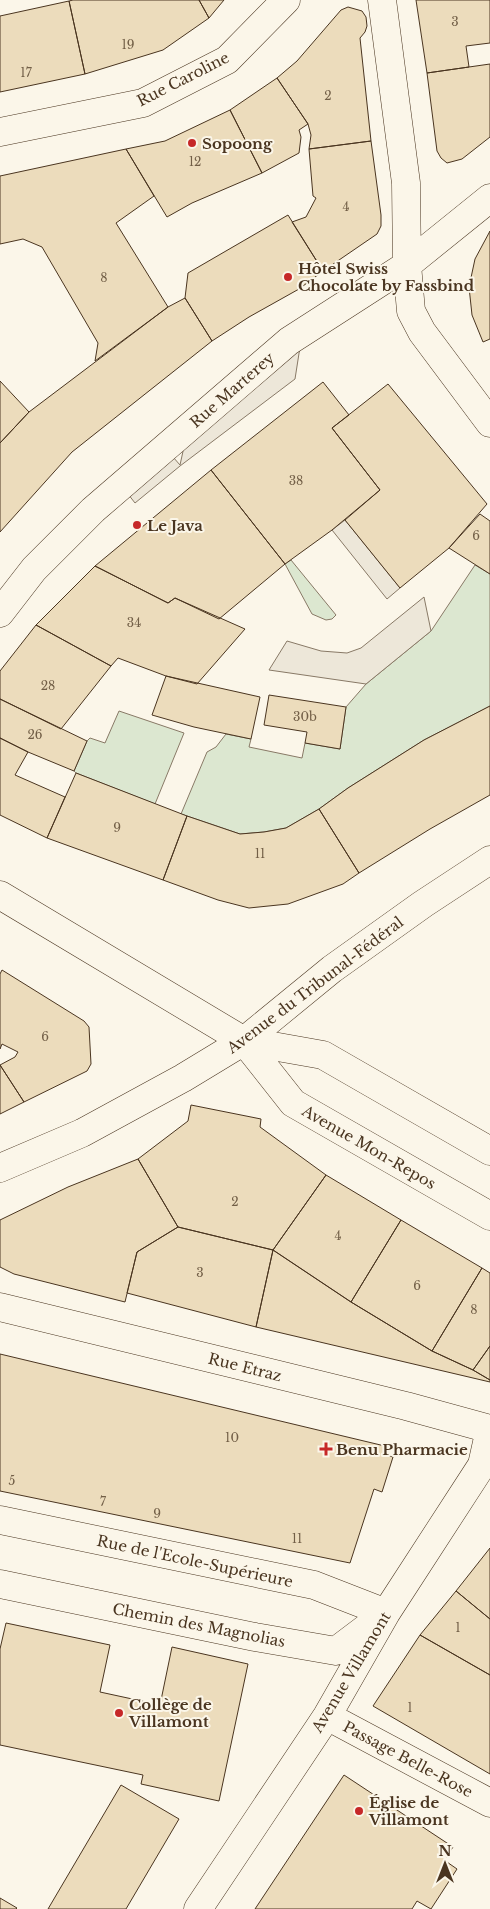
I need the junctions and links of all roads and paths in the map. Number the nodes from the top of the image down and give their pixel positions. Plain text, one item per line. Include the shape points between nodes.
1 (286, 0) edge
2 (382, 0) edge
3 (0, 132) edge
4 (490, 198) edge
5 (407, 265) junction
6 (490, 423) edge
7 (0, 613) edge
8 (490, 860) edge
9 (0, 895) edge
10 (244, 1041) junction
11 (490, 1151) edge
12 (0, 1168) edge
13 (490, 1216) edge
14 (0, 1306) edge
15 (490, 1429) edge
16 (0, 1520) edge
17 (0, 1584) edge
18 (386, 1613) junction
19 (327, 1716) junction
20 (490, 1802) edge
21 (198, 1909) edge

1 - 3 street, Rue Caroline via 227,60 143,103
2 - 5 street via 406,183
4 - 5 street, Rue Marterey
5 - 6 street via 411,312 422,332
5 - 7 street, Rue Marterey via 274,354 93,510 34,568
8 - 10 street, Avenue du Tribunal-Fédéral via 332,969
9 - 10 street
10 - 11 street via 323,1055
10 - 12 street, Avenue du Tribunal-Fédéral via 82,1133
10 - 13 street, Avenue Mon-Repos via 293,1103
14 - 15 street, Rue Etraz
15 - 18 street, Avenue Villamont via 482,1464
16 - 18 street, Rue de l'Ecole-Supérieure via 314,1585
17 - 18 street, Chemin des Magnolias via 255,1638 336,1651
18 - 19 street, Avenue Villamont
19 - 20 street, Passage Belle-Rose
19 - 21 street, Avenue Villamont

